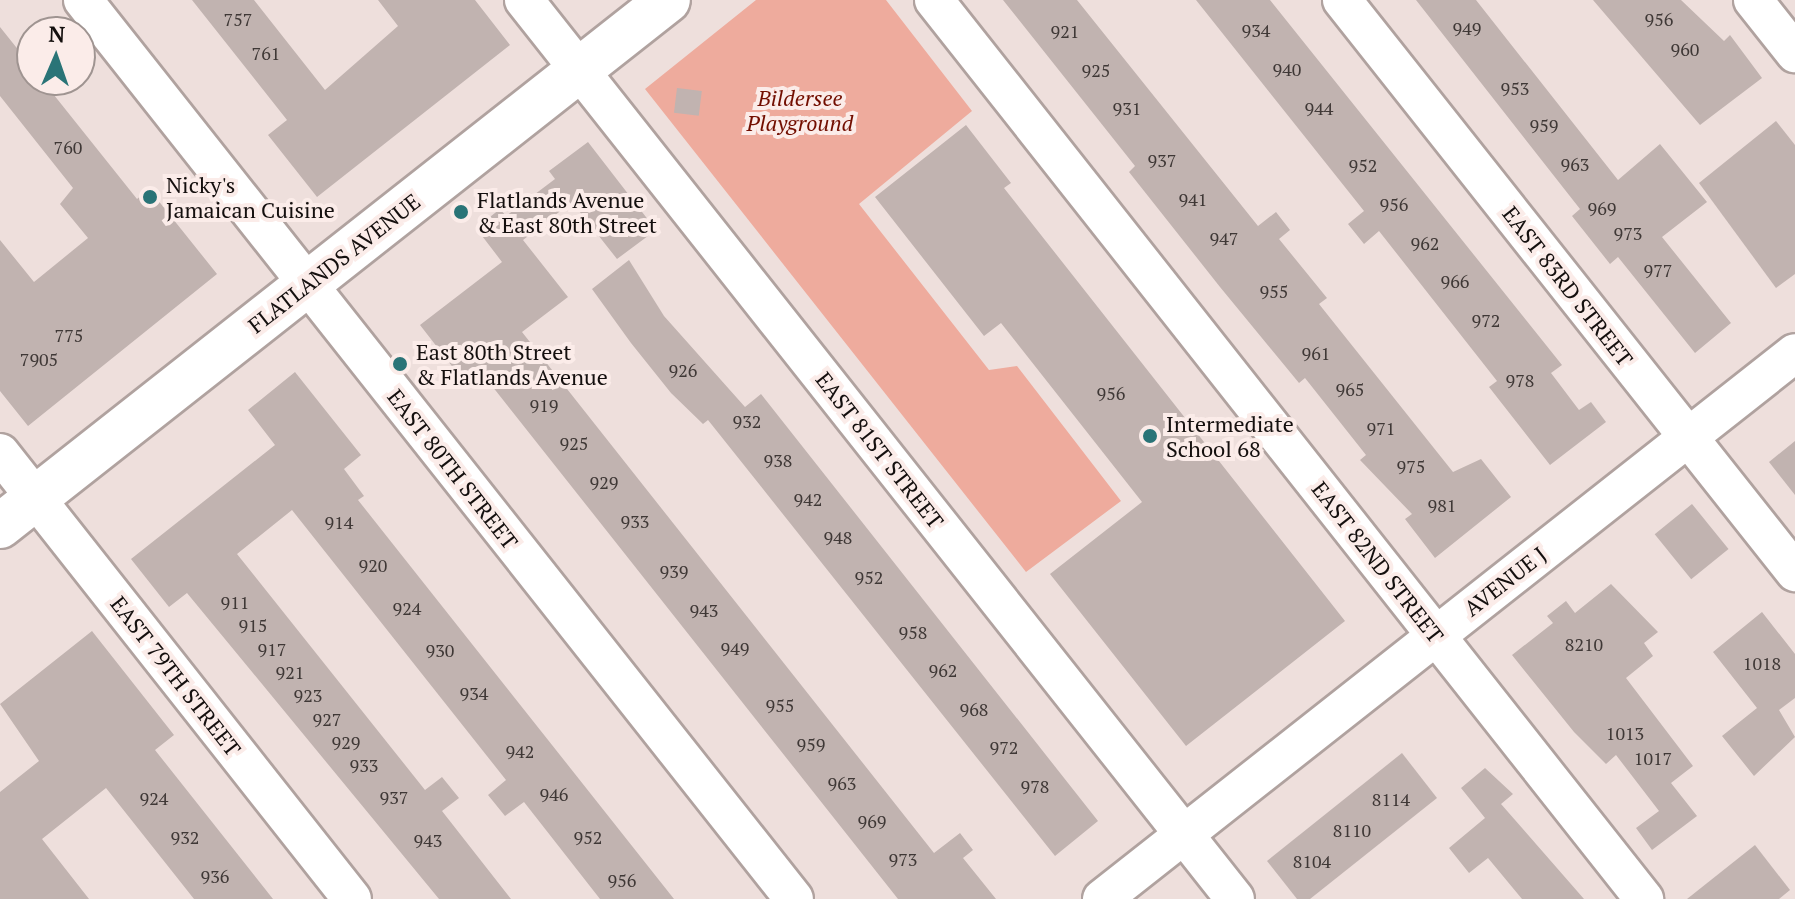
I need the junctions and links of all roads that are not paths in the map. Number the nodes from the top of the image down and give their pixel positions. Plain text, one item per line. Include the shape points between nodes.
1 (83, 0) edge
2 (524, 0) edge
3 (668, 0) edge
4 (934, 0) edge
5 (1342, 0) edge
6 (1753, 0) edge
7 (1795, 53) edge
8 (579, 70) junction
9 (307, 284) junction
10 (1795, 353) edge
11 (1689, 438) junction
12 (0, 453) edge
13 (36, 498) junction
14 (0, 526) edge
15 (1795, 572) edge
16 (1436, 636) junction
17 (1184, 835) junction
18 (352, 899) edge
19 (794, 899) edge
20 (1102, 899) edge
21 (1235, 899) edge
22 (1644, 899) edge

1 - 9 street, EAST 80TH STREET
2 - 8 street, EAST 81ST STREET
3 - 8 main road, FLATLANDS AVENUE
4 - 16 street, EAST 82ND STREET
5 - 11 street, EAST 83RD STREET
6 - 7 street
8 - 9 main road, FLATLANDS AVENUE
8 - 17 street, EAST 81ST STREET
9 - 13 main road, FLATLANDS AVENUE
9 - 19 street, EAST 80TH STREET
10 - 11 street, AVENUE J
11 - 15 street, EAST 83RD STREET
11 - 16 street, AVENUE J
12 - 13 street, EAST 79TH STREET
13 - 14 main road, FLATLANDS AVENUE
13 - 18 street, EAST 79TH STREET
16 - 17 street, AVENUE J
16 - 22 street, EAST 82ND STREET
17 - 20 street, AVENUE J
17 - 21 street, EAST 81ST STREET

